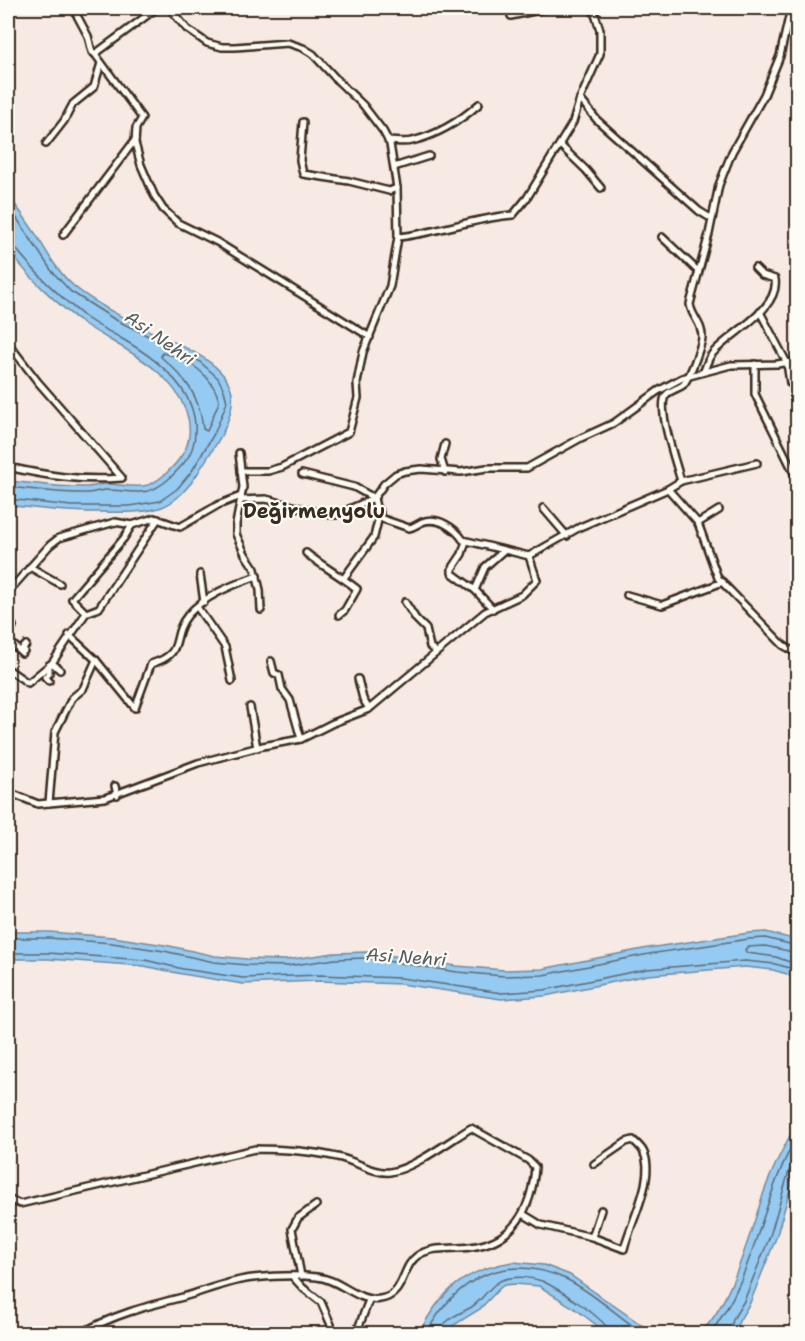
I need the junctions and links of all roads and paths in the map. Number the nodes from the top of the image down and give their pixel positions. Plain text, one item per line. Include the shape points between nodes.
1 (73, 8) edge
2 (157, 8) edge
3 (169, 8) edge
4 (548, 8) edge
5 (593, 8) edge
6 (790, 8) edge
7 (511, 16) dead end
8 (95, 54) junction
9 (101, 63) junction
10 (580, 99) junction
11 (479, 104) dead end
12 (303, 122) dead end
13 (135, 140) junction
14 (388, 141) junction
15 (46, 144) dead end
16 (560, 145) junction
17 (429, 156) dead end
18 (394, 167) junction
19 (397, 188) junction
20 (601, 189) dead end
21 (712, 219) junction
22 (63, 235) dead end
23 (398, 237) junction
24 (662, 237) dead end
25 (755, 268) dead end
26 (698, 271) junction
27 (760, 312) junction
28 (370, 337) junction
29 (8, 343) edge
30 (798, 361) edge
31 (787, 363) junction
32 (755, 364) junction
33 (704, 371) junction
34 (688, 376) junction
35 (798, 383) edge
36 (445, 444) dead end
37 (239, 453) dead end
38 (757, 463) dead end
39 (8, 467) edge
40 (241, 471) junction
41 (445, 472) junction
42 (302, 474) dead end
43 (681, 481) junction
44 (798, 481) edge
45 (668, 489) junction
46 (241, 498) junction
47 (374, 498) junction
48 (543, 508) dead end
49 (719, 510) dead end
50 (380, 518) junction
51 (158, 519) junction
52 (698, 523) junction
53 (132, 525) junction
54 (567, 536) junction
55 (466, 541) junction
56 (503, 551) junction
57 (306, 553) dead end
58 (529, 556) junction
59 (30, 567) junction
60 (200, 574) dead end
61 (257, 576) junction
62 (344, 578) junction
63 (723, 582) junction
64 (60, 584) dead end
65 (475, 590) junction
66 (8, 592) edge
67 (627, 595) dead end
68 (204, 602) junction
69 (405, 602) dead end
70 (197, 607) junction
71 (493, 609) junction
72 (261, 610) dead end
73 (86, 614) junction
74 (339, 615) dead end
75 (8, 618) edge
76 (69, 635) junction
77 (8, 638) edge
78 (26, 645) dead end
79 (436, 652) junction
80 (798, 654) edge
81 (96, 660) junction
82 (271, 661) dead end
83 (50, 664) junction
84 (8, 669) edge
85 (60, 670) dead end
86 (358, 679) dead end
87 (49, 681) dead end
88 (232, 681) dead end
89 (250, 707) dead end
90 (369, 709) junction
91 (301, 739) junction
92 (256, 748) junction
93 (115, 786) dead end
94 (8, 792) edge
95 (117, 795) junction
96 (49, 803) junction
97 (594, 1164) dead end
98 (8, 1199) edge
99 (316, 1205) dead end
100 (601, 1210) dead end
101 (523, 1214) junction
102 (592, 1237) junction
103 (301, 1276) junction
104 (293, 1277) junction
105 (369, 1300) junction
106 (80, 1334) edge
107 (335, 1334) edge
108 (356, 1334) edge

1 - 8 street
2 - 8 street
3 - 14 street via 187,29 207,43 235,47 288,43 313,54 363,105
4 - 7 street
5 - 10 street via 600,30 600,54
6 - 21 street via 780,56 764,95 732,152 719,185
8 - 9 street
9 - 13 street via 142,118
9 - 15 street via 94,87 73,104
10 - 16 street
10 - 21 street via 597,120
11 - 14 street via 464,118 440,130 410,141
12 - 19 street via 303,174 389,190
13 - 22 street
13 - 28 street via 154,195 178,223 218,242
14 - 18 street
16 - 20 street
16 - 23 street via 513,215 486,217
17 - 18 street
18 - 19 street
19 - 23 street
21 - 26 street
23 - 28 street via 390,286
24 - 26 street
25 - 27 street via 775,279 776,287
26 - 34 street via 690,309 702,339
27 - 31 street
27 - 33 street via 711,355
28 - 40 street via 363,352 349,432 282,467
29 - 39 street via 122,478 54,477
30 - 31 street
31 - 32 street
31 - 35 street via 790,383
32 - 33 street
32 - 44 street via 754,394
33 - 34 street
34 - 41 street via 658,391 606,428 527,468
34 - 43 street via 664,400 664,415
36 - 41 street via 441,459
37 - 40 street
38 - 43 street
40 - 46 street
41 - 47 street via 400,472
42 - 47 street via 354,487
43 - 45 street
45 - 52 street
45 - 54 street
46 - 47 street via 266,499 336,514
46 - 51 street via 218,505 180,527
46 - 61 street via 236,534
47 - 50 street
48 - 54 street
49 - 52 street
50 - 55 street via 409,528 428,521 447,525
50 - 62 street via 374,537
51 - 53 street
51 - 73 street via 99,608
52 - 63 street via 718,578
53 - 59 street via 115,522 59,538
53 - 73 street via 72,599
54 - 58 street
55 - 56 street
55 - 65 street via 452,573
56 - 58 street
56 - 65 street via 485,567
57 - 62 street
58 - 71 street via 537,580 522,595
59 - 64 street
59 - 66 street
60 - 68 street
61 - 68 street
61 - 72 street
62 - 74 street via 357,590
63 - 67 street via 662,605
63 - 80 street via 783,645
65 - 71 street
68 - 70 street
69 - 79 street via 426,629 430,647
70 - 81 street via 188,616 171,656 151,664 135,708
70 - 88 street via 225,647
71 - 79 street
73 - 76 street
75 - 77 street via 13,626
76 - 81 street
76 - 83 street
77 - 78 street via 22,653
79 - 90 street
81 - 96 street via 55,732
82 - 91 street via 290,699
83 - 84 street via 28,683
83 - 85 street
83 - 87 street via 45,677
86 - 90 street
89 - 92 street
90 - 91 street
91 - 92 street
92 - 95 street via 198,763
93 - 95 street
94 - 96 street via 38,804
95 - 96 street
97 - 102 street via 633,1140 643,1151 647,1177 624,1249
98 - 101 street via 20,1204 30,1202 255,1149 337,1157 388,1172 404,1168 471,1128 535,1167 530,1199
99 - 103 street via 298,1218 292,1229
100 - 102 street
101 - 102 street via 542,1225
101 - 105 street via 496,1240 420,1254 409,1265 396,1291 384,1299
103 - 104 street
103 - 105 street via 332,1280
104 - 106 street via 252,1278 129,1311
104 - 107 street via 321,1302
105 - 108 street

